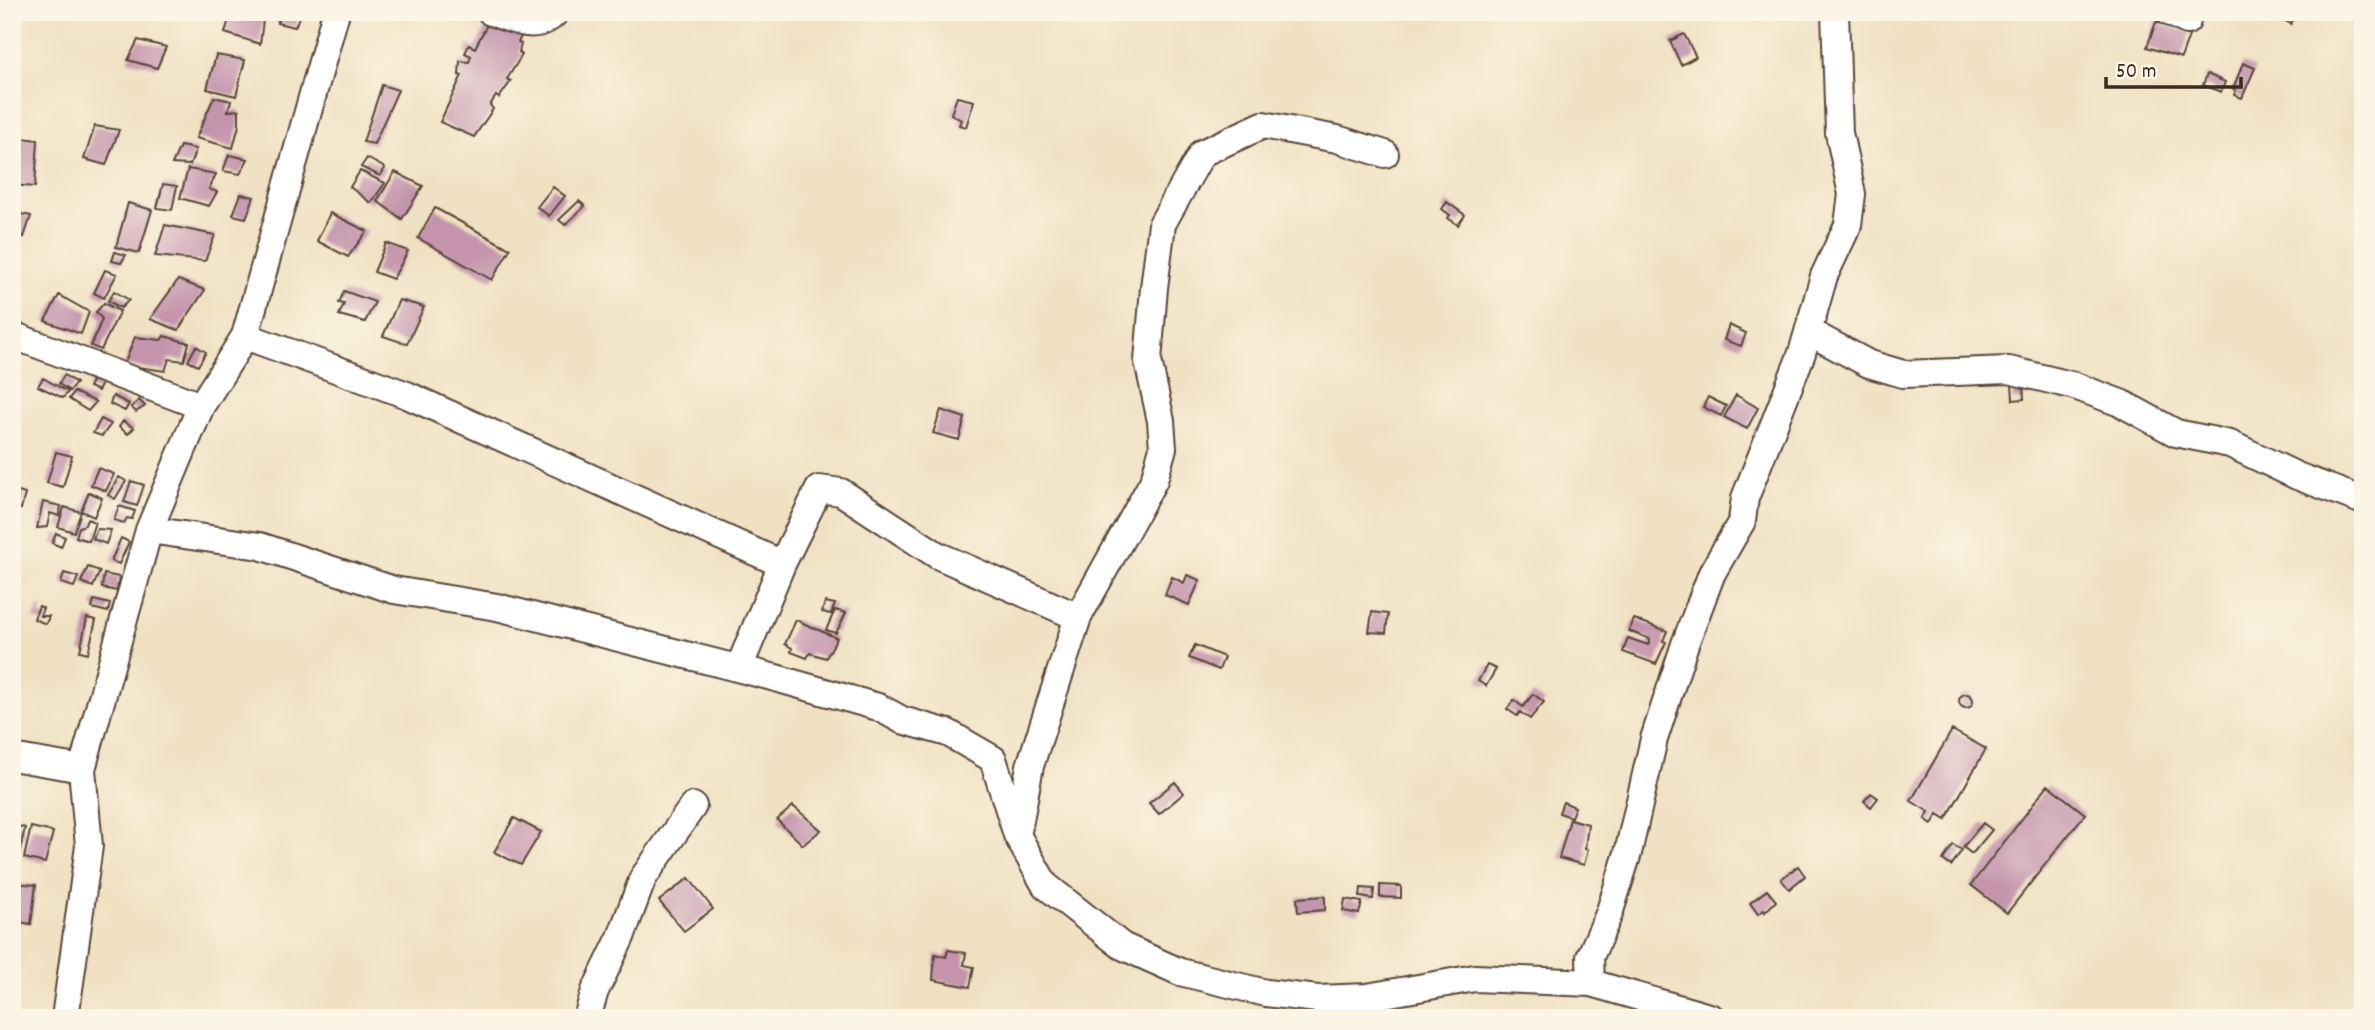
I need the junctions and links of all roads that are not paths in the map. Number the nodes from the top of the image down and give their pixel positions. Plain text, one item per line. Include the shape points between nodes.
1 (335, 12) edge
2 (491, 12) edge
3 (556, 12) edge
4 (1835, 12) edge
5 (1385, 153) dead end
6 (1809, 332) junction
7 (12, 335) edge
8 (245, 336) junction
9 (201, 406) junction
10 (2361, 500) edge
11 (149, 530) junction
12 (782, 564) junction
13 (1078, 617) junction
14 (739, 668) junction
15 (12, 757) edge
16 (82, 769) junction
17 (693, 806) dead end
18 (1017, 835) junction
19 (1591, 983) junction
20 (1289, 1007) edge
21 (65, 1018) edge
22 (587, 1018) edge
23 (1712, 1018) edge

1 - 8 street
2 - 3 street via 526,24 548,21
4 - 6 street via 1839,133 1852,194 1848,225 1824,276
5 - 13 street via 1263,125 1202,153 1162,224 1148,361 1163,448 1154,480
6 - 10 street via 1868,364 1903,374 2009,370 2075,386 2123,404 2176,433 2230,444
6 - 19 street via 1745,498 1742,521 1712,573 1685,645 1654,739 1628,853 1590,957
7 - 9 street
8 - 9 street
8 - 12 street via 407,395
9 - 11 street
11 - 14 street via 260,546 394,590 497,607
11 - 16 street
12 - 13 street via 819,489 841,492 937,555
12 - 14 street
13 - 18 street via 1030,766
14 - 18 street via 878,707 902,720 948,733 993,759
15 - 16 street
16 - 21 street via 89,846
17 - 22 street via 643,878
18 - 20 street via 1045,885 1122,946 1180,972 1265,993
19 - 20 street via 1475,978
19 - 23 street

